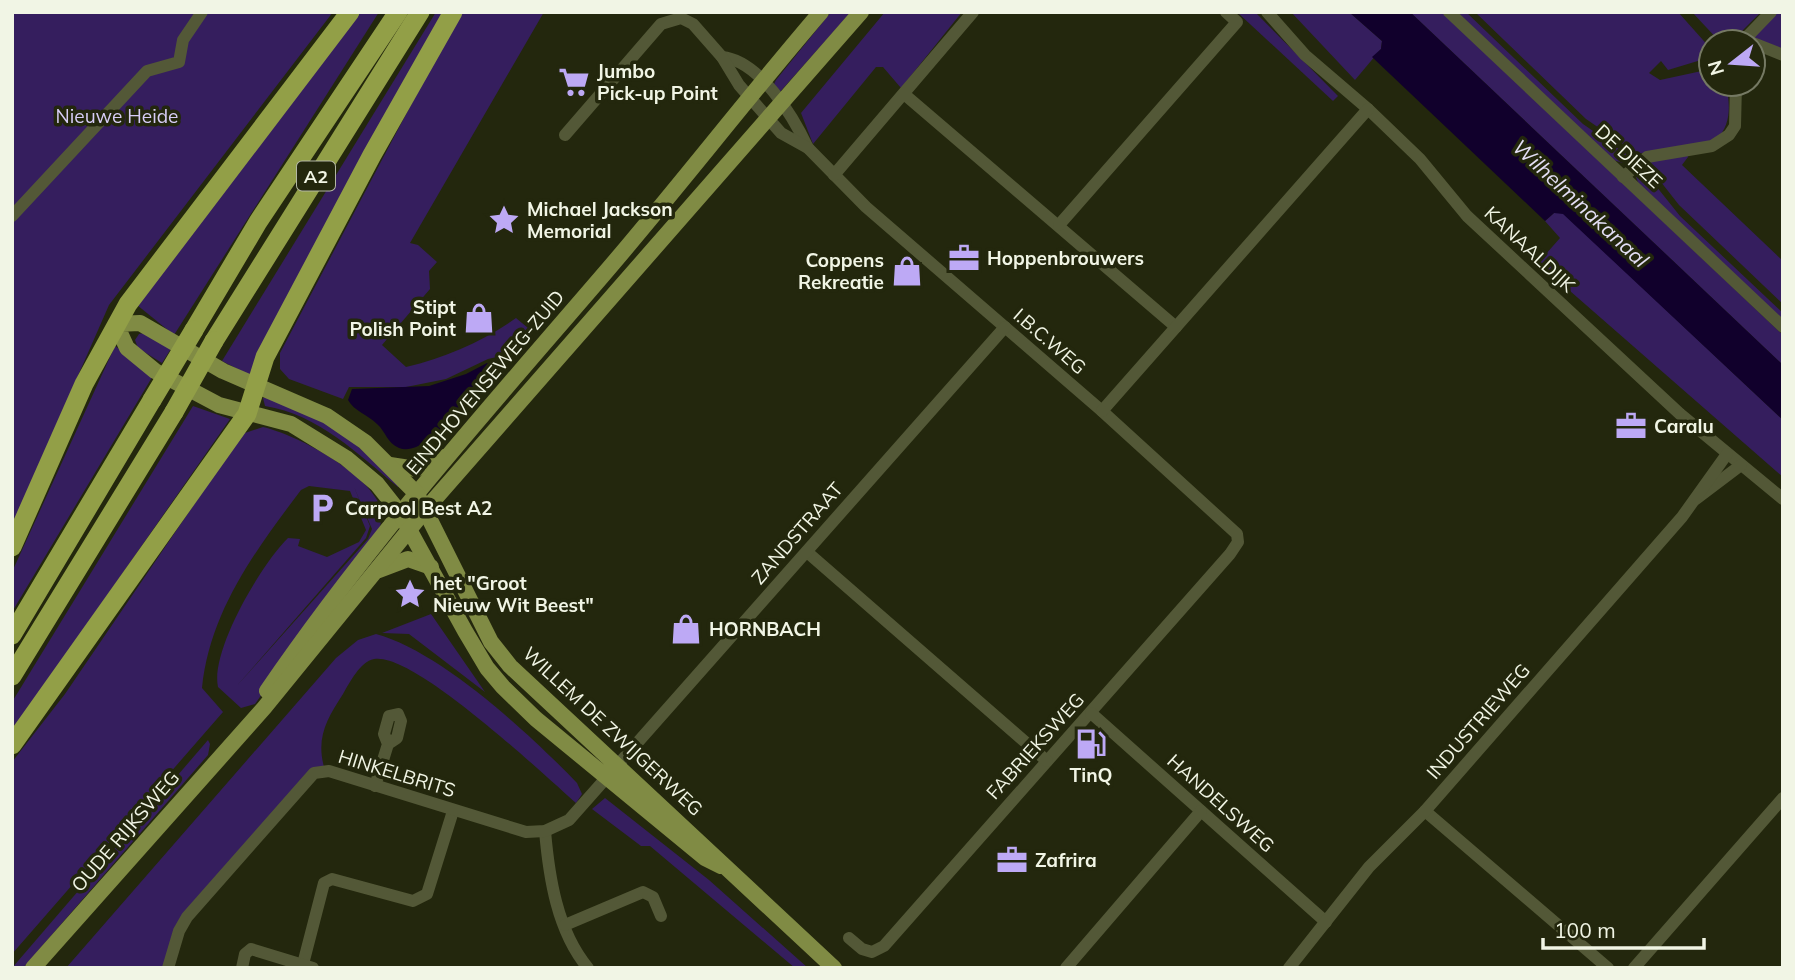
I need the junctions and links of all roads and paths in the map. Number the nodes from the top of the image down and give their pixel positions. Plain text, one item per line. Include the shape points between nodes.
1 (202, 12) edge
2 (350, 12) edge
3 (398, 12) edge
4 (421, 12) edge
5 (453, 12) edge
6 (821, 12) edge
7 (860, 12) edge
8 (973, 12) edge
9 (1226, 12) edge
10 (1267, 12) edge
11 (1449, 12) edge
12 (1771, 12) edge
13 (1758, 28) edge
14 (723, 57) junction
15 (762, 80) junction
16 (904, 94) junction
17 (750, 96) junction
18 (1736, 98) edge
19 (782, 105) junction
20 (1368, 108) junction
21 (769, 119) junction
22 (565, 135) dead end
23 (808, 149) junction
24 (834, 175) junction
25 (1623, 177) junction
26 (12, 216) edge
27 (1059, 225) junction
28 (116, 324) junction
29 (1005, 327) junction
30 (1175, 327) junction
31 (1783, 327) edge
32 (255, 385) junction
33 (1102, 411) junction
34 (247, 414) junction
35 (453, 452) junction
36 (1727, 454) junction
37 (390, 465) junction
38 (1741, 465) junction
39 (417, 494) junction
40 (1783, 499) edge
41 (1696, 500) junction
42 (426, 509) junction
43 (400, 513) junction
44 (410, 529) junction
45 (1238, 538) joint
46 (12, 547) edge
47 (807, 552) junction
48 (431, 567) junction
49 (377, 572) junction
50 (12, 635) edge
51 (12, 676) edge
52 (1091, 713) junction
53 (248, 722) junction
54 (388, 744) dead end
55 (12, 745) edge
56 (1047, 761) junction
57 (613, 772) junction
58 (375, 786) junction
59 (1783, 797) edge
60 (453, 811) junction
61 (1201, 811) junction
62 (1425, 811) junction
63 (545, 831) junction
64 (661, 916) dead end
65 (1325, 922) junction
66 (565, 925) junction
67 (849, 938) dead end
68 (308, 966) edge
69 (1636, 967) edge
70 (33, 968) edge
71 (168, 968) edge
72 (242, 968) edge
73 (588, 968) edge
74 (834, 968) edge
75 (1066, 968) edge
76 (1289, 968) edge
77 (1608, 968) edge

1 - 26 street via 184,40 179,62 147,71
2 - 28 highway
3 - 50 highway, A2, bridge via 258,222
4 - 51 highway, A2, bridge via 214,341
5 - 32 highway, A2 via 308,274
6 - 15 main road, EINDHOVENSEWEG-ZUID
7 - 19 main road, EINDHOVENSEWEG-ZUID
8 - 16 street
9 - 27 street via 1237,22
10 - 20 street, KANAALDIJK via 1305,55
11 - 25 street, DE DIEZE
12 - 13 street
14 - 15 street, I.B.C.WEG via 738,58
14 - 17 street, I.B.C.WEG
14 - 22 street via 693,24 670,19
15 - 17 main road, EINDHOVENSEWEG-ZUID
15 - 19 street, I.B.C.WEG
16 - 24 street
16 - 27 street
17 - 21 street, I.B.C.WEG
17 - 35 main road, EINDHOVENSEWEG-ZUID
18 - 25 street via 1735,126 1729,135 1712,146 1647,156
19 - 21 main road, EINDHOVENSEWEG-ZUID
19 - 23 street, I.B.C.WEG
20 - 30 street
20 - 36 street, KANAALDIJK via 1420,159 1467,216
21 - 23 street, I.B.C.WEG via 781,133
21 - 42 main road, EINDHOVENSEWEG-ZUID
23 - 24 street, I.B.C.WEG
24 - 29 street, I.B.C.WEG
25 - 31 street, DE DIEZE
27 - 30 street
28 - 32 main road, EINDHOVENSEWEG-ZUID via 140,324
28 - 34 main road via 127,348 155,371 205,399
28 - 46 highway via 84,384
29 - 33 street, I.B.C.WEG
29 - 47 street, ZANDSTRAAT
30 - 33 street
32 - 34 highway
32 - 37 main road, EINDHOVENSEWEG-ZUID via 327,416
33 - 45 street, I.B.C.WEG via 1231,526
34 - 43 main road via 291,424 325,443 377,484
34 - 55 highway
35 - 37 main road via 420,468
35 - 39 main road, EINDHOVENSEWEG-ZUID
36 - 38 street, KANAALDIJK
36 - 41 street, INDUSTRIEWEG
37 - 39 main road, EINDHOVENSEWEG-ZUID
38 - 40 street, KANAALDIJK
38 - 41 street, INDUSTRIEWEG
39 - 42 main road, WILLEM DE ZWIJGERWEG
39 - 43 main road, OUDE RIJKSWEG
41 - 62 street, INDUSTRIEWEG
42 - 44 main road, EINDHOVENSEWEG-ZUID
42 - 57 main road, WILLEM DE ZWIJGERWEG via 491,642
43 - 44 main road, WILLEM DE ZWIJGERWEG
43 - 53 main road, OUDE RIJKSWEG via 324,609
44 - 48 main road, WILLEM DE ZWIJGERWEG
44 - 49 main road, OUDE RIJKSWEG
45 - 52 street, FABRIEKSWEG via 1230,554
47 - 56 street
47 - 57 street, ZANDSTRAAT
48 - 49 main road via 408,559
48 - 57 main road, WILLEM DE ZWIJGERWEG via 487,668 536,719
49 - 53 main road, OUDE RIJKSWEG via 316,649
52 - 56 street, FABRIEKSWEG
52 - 61 street, HANDELSWEG
53 - 70 main road, OUDE RIJKSWEG
54 - 58 street
56 - 67 street, FABRIEKSWEG via 884,946 872,953
57 - 63 street via 569,820
57 - 74 main road, WILLEM DE ZWIJGERWEG via 710,851
58 - 60 street, HINKELBRITS
58 - 71 street, HINKELBRITS via 329,771 314,773 187,917
59 - 69 street
60 - 63 street, HINKELBRITS via 526,832
60 - 68 street via 427,894 421,900 332,879 324,883
61 - 65 street, HANDELSWEG
61 - 75 street
62 - 65 street, INDUSTRIEWEG via 1369,867
62 - 77 street
63 - 66 street via 549,873
64 - 66 street via 653,897 643,892
65 - 76 street, INDUSTRIEWEG
66 - 73 street
68 - 72 street via 251,949

